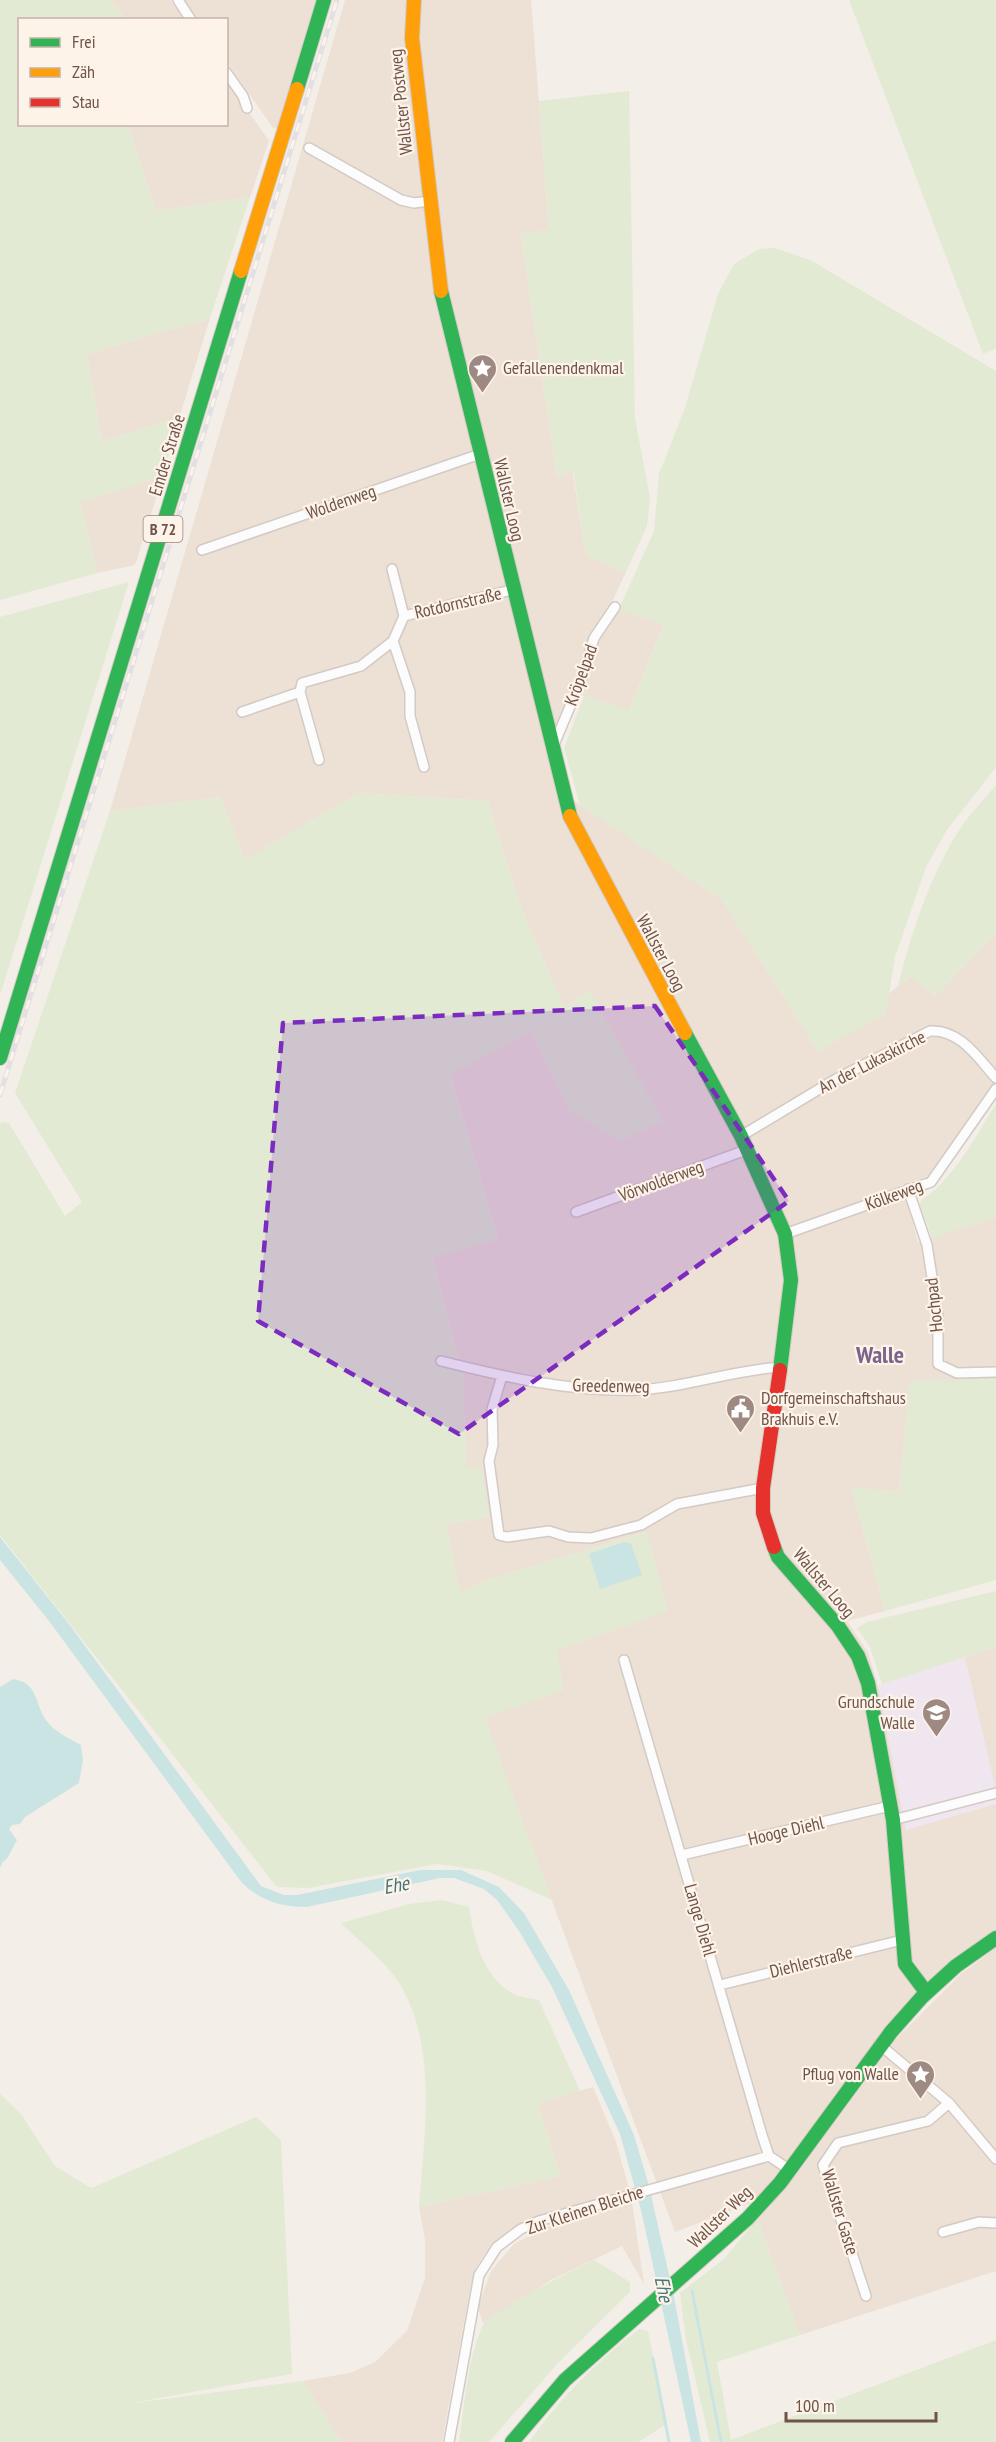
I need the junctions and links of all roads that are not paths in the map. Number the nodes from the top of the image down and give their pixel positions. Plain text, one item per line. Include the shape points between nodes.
1 (178, 0) edge
2 (324, 0) edge
3 (414, 0) edge
4 (190, 18) edge
5 (228, 75) edge
6 (247, 108) dead end
7 (309, 148) dead end
8 (429, 201) junction
9 (480, 454) junction
10 (202, 550) dead end
11 (392, 569) dead end
12 (512, 590) junction
13 (615, 607) dead end
14 (404, 616) junction
15 (393, 641) junction
16 (300, 692) junction
17 (242, 712) dead end
18 (553, 747) junction
19 (319, 760) dead end
20 (424, 766) dead end
21 (0, 1058) edge
22 (996, 1078) edge
23 (996, 1089) edge
24 (741, 1136) junction
25 (746, 1150) junction
26 (908, 1189) junction
27 (576, 1212) dead end
28 (785, 1234) junction
29 (441, 1361) dead end
30 (781, 1367) junction
31 (996, 1372) edge
32 (502, 1376) junction
33 (763, 1488) junction
34 (624, 1660) dead end
35 (996, 1793) edge
36 (891, 1813) junction
37 (682, 1855) junction
38 (996, 1938) edge
39 (902, 1940) junction
40 (720, 1985) junction
41 (926, 1992) junction
42 (879, 2044) junction
43 (949, 2103) junction
44 (769, 2156) junction
45 (996, 2159) edge
46 (790, 2170) junction
47 (996, 2223) edge
48 (943, 2232) dead end
49 (866, 2296) dead end
50 (449, 2442) edge
51 (512, 2442) edge

1 - 4 street
2 - 21 street, Emder Straße / B 72
3 - 8 street, Wallster Postweg via 412,38
5 - 6 street
7 - 8 street via 401,200
8 - 9 street, Wallster Loog via 442,303
9 - 10 street, Woldenweg
9 - 12 street, Wallster Loog
11 - 14 street, Rotdornstraße
12 - 14 street, Rotdornstraße
12 - 18 street, Wallster Loog
13 - 18 street, Kröpelpad via 594,638
14 - 15 street, Rotdornstraße
15 - 16 street, Rotdornstraße via 361,666 302,683
15 - 20 street via 410,692 410,716
16 - 17 street, Rotdornstraße
16 - 19 street
18 - 24 street, Wallster Loog via 571,821
22 - 24 street, An der Lukaskirche via 947,1031 930,1031 836,1079
23 - 26 street, Kölkeweg via 931,1182
24 - 25 street, Wallster Loog
25 - 27 street, Vörwolderweg
25 - 28 street, Wallster Loog
26 - 28 street, Kölkeweg
26 - 31 street, Hochpad via 927,1245 938,1316 938,1364 957,1373
28 - 30 street, Wallster Loog via 791,1280
29 - 32 street, Greedenweg
30 - 32 street, Greedenweg via 635,1390 544,1384
30 - 33 street, Wallster Loog
32 - 33 street via 492,1409 493,1445 489,1461 499,1535 549,1531 591,1538 641,1525 676,1504
33 - 36 street, Wallster Loog via 763,1513 778,1557 834,1620 858,1656 868,1683
34 - 37 street, Lange Diehl
35 - 36 street
36 - 37 street, Hooge Diehl
36 - 39 street, Wallster Loog
37 - 40 street, Lange Diehl
38 - 41 street, Wallster Weg via 969,1955
39 - 40 street, Diehlerstraße
39 - 41 street, Wallster Loog via 905,1964
40 - 44 street, Lange Diehl
41 - 42 street, Wallster Weg
42 - 43 street
42 - 46 street, Wallster Weg
43 - 45 street
43 - 49 street, Wallster Gaste via 928,2121 838,2143 823,2165
44 - 46 street
44 - 50 street, Zur Kleinen Bleiche via 539,2221 521,2229 488,2258 474,2291
46 - 51 street, Wallster Weg via 749,2218 550,2394
47 - 48 street via 979,2222

